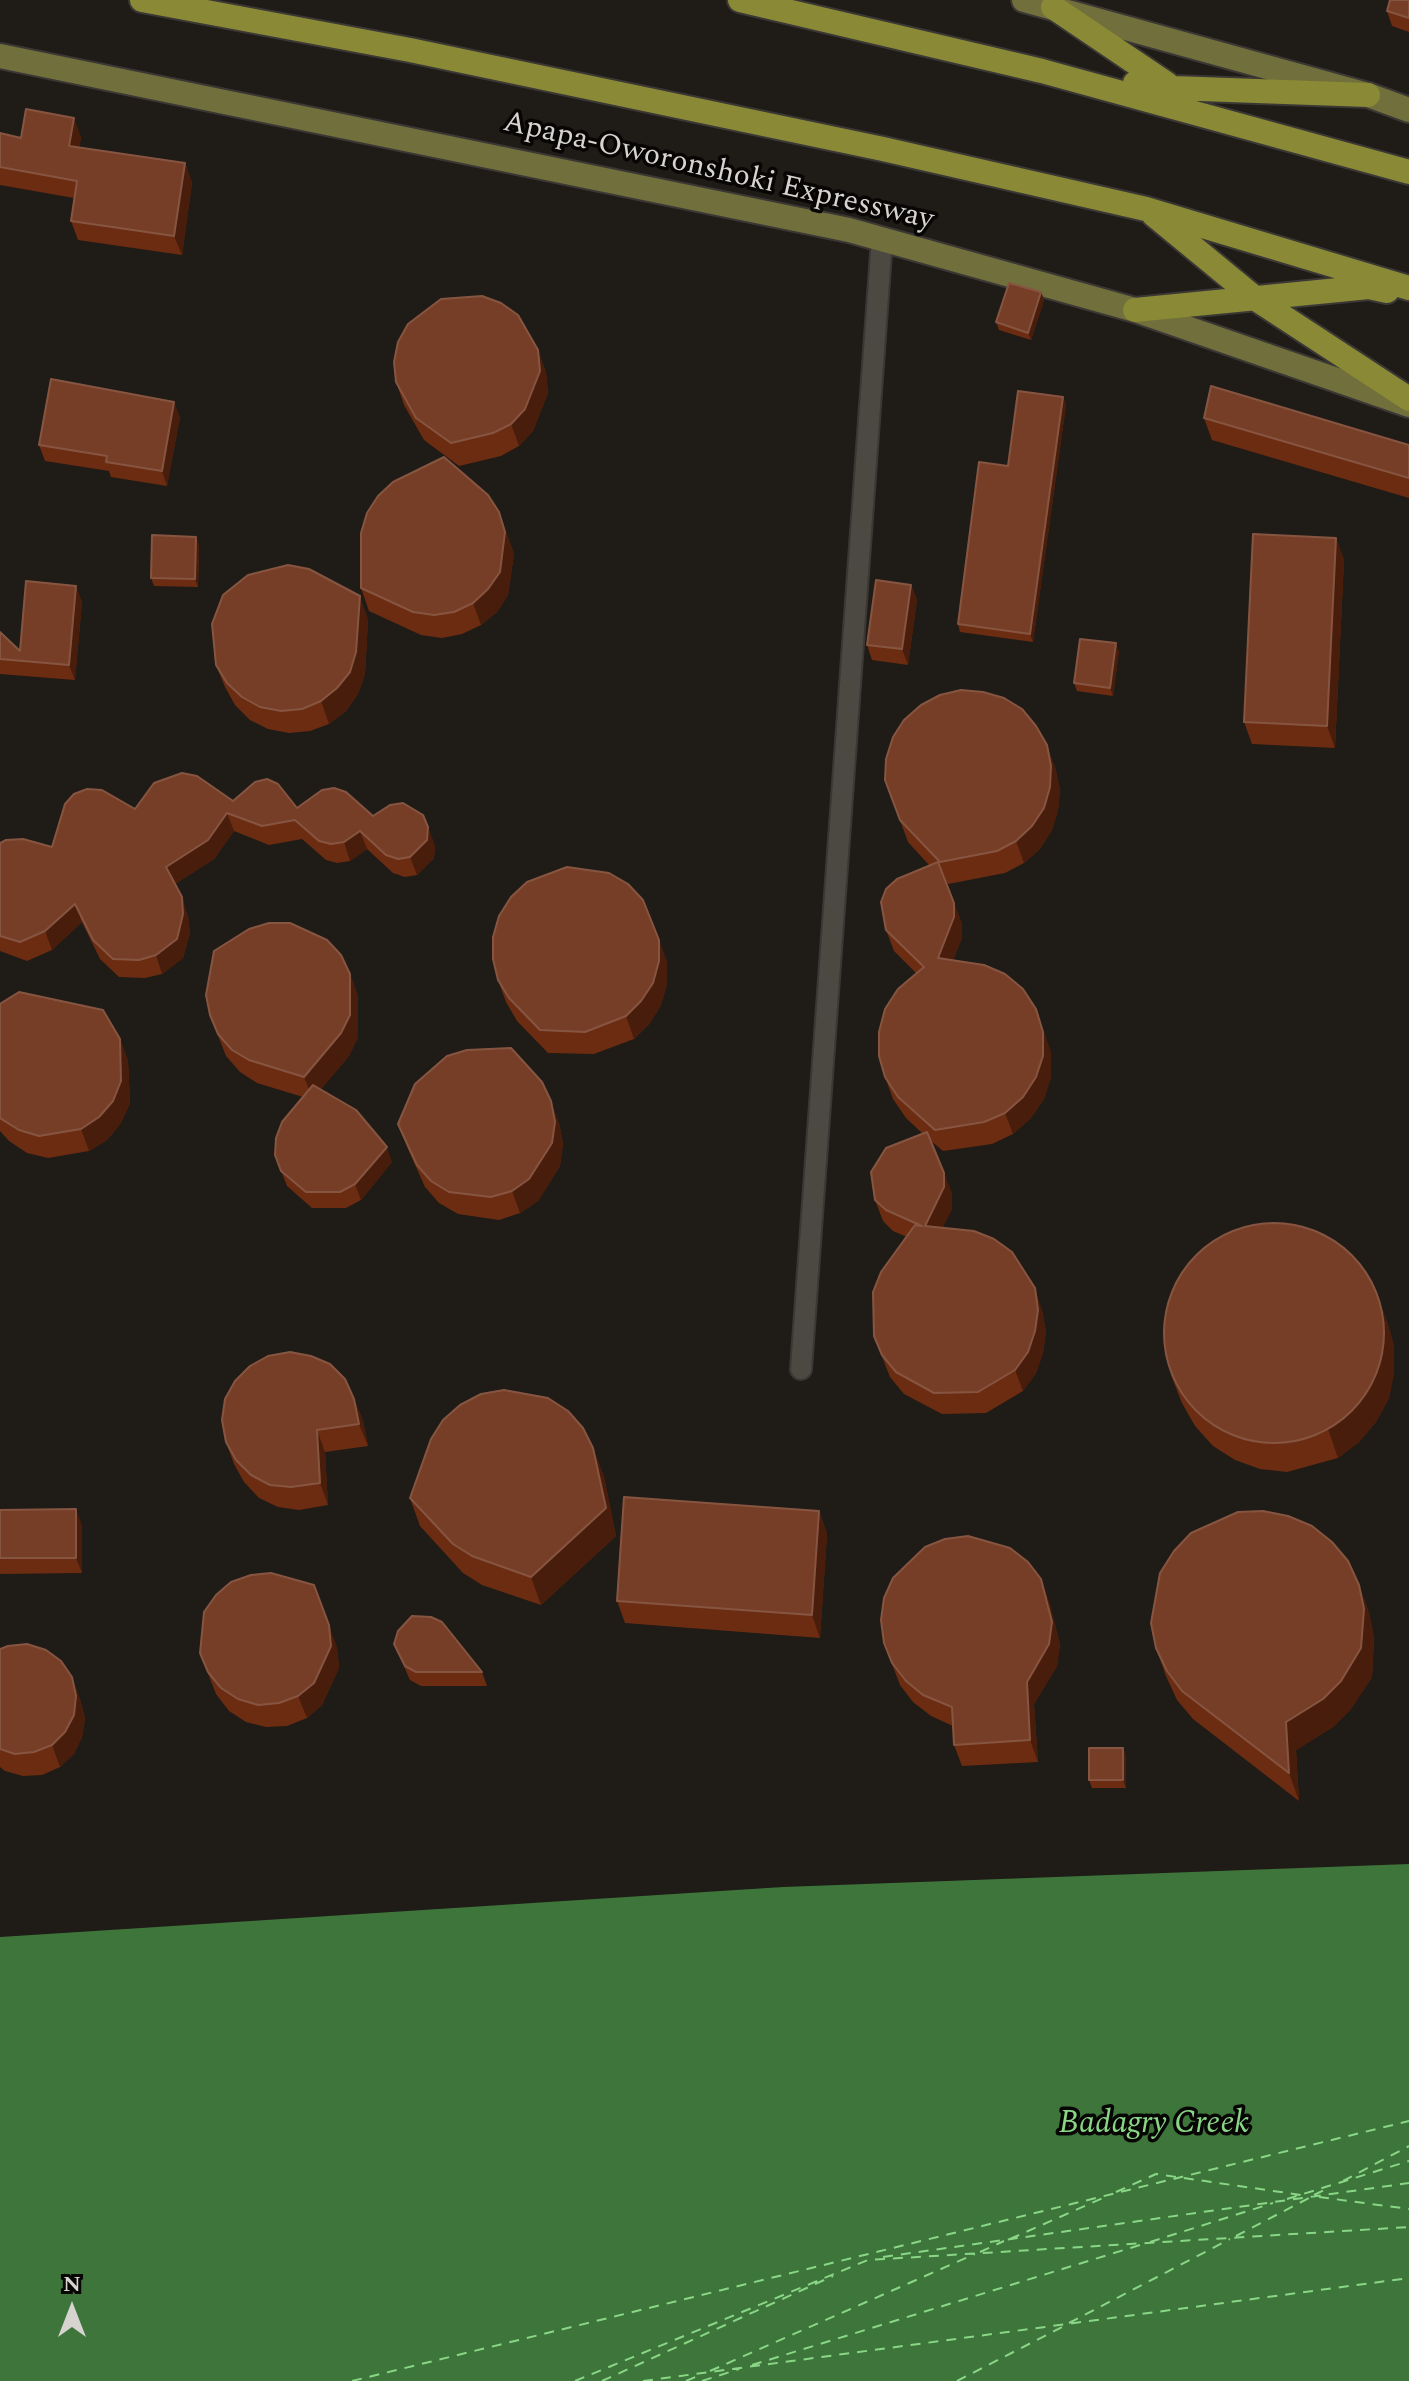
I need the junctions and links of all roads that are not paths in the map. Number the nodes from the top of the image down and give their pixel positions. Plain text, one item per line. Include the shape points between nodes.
1 (142, 0) edge
2 (740, 0) edge
3 (1024, 0) edge
4 (1053, 7) junction
5 (0, 56) edge
6 (1042, 71) junction
7 (1173, 88) junction
8 (1368, 95) junction
9 (1409, 110) edge
10 (1329, 149) junction
11 (1409, 172) edge
12 (1146, 209) junction
13 (882, 239) junction
14 (1409, 288) edge
15 (1409, 295) edge
16 (1256, 299) junction
17 (1135, 310) junction
18 (1409, 402) edge
19 (801, 1369) dead end

1 - 12 highway, Apapa-Oworonshoki Expressway via 456,59
2 - 6 highway
3 - 4 main road
4 - 7 highway
4 - 8 main road
5 - 13 main road, Apapa-Oworonshoki Expressway
6 - 7 highway
6 - 10 highway
7 - 8 highway
7 - 10 highway
8 - 9 main road
10 - 11 highway
12 - 14 highway, Apapa-Oworonshoki Expressway
12 - 16 highway
13 - 17 main road, Apapa-Oworonshoki Expressway
13 - 19 lane
15 - 16 highway via 1369,287
16 - 17 highway
16 - 18 highway
17 - 18 main road, Apapa-Oworonshoki Expressway

